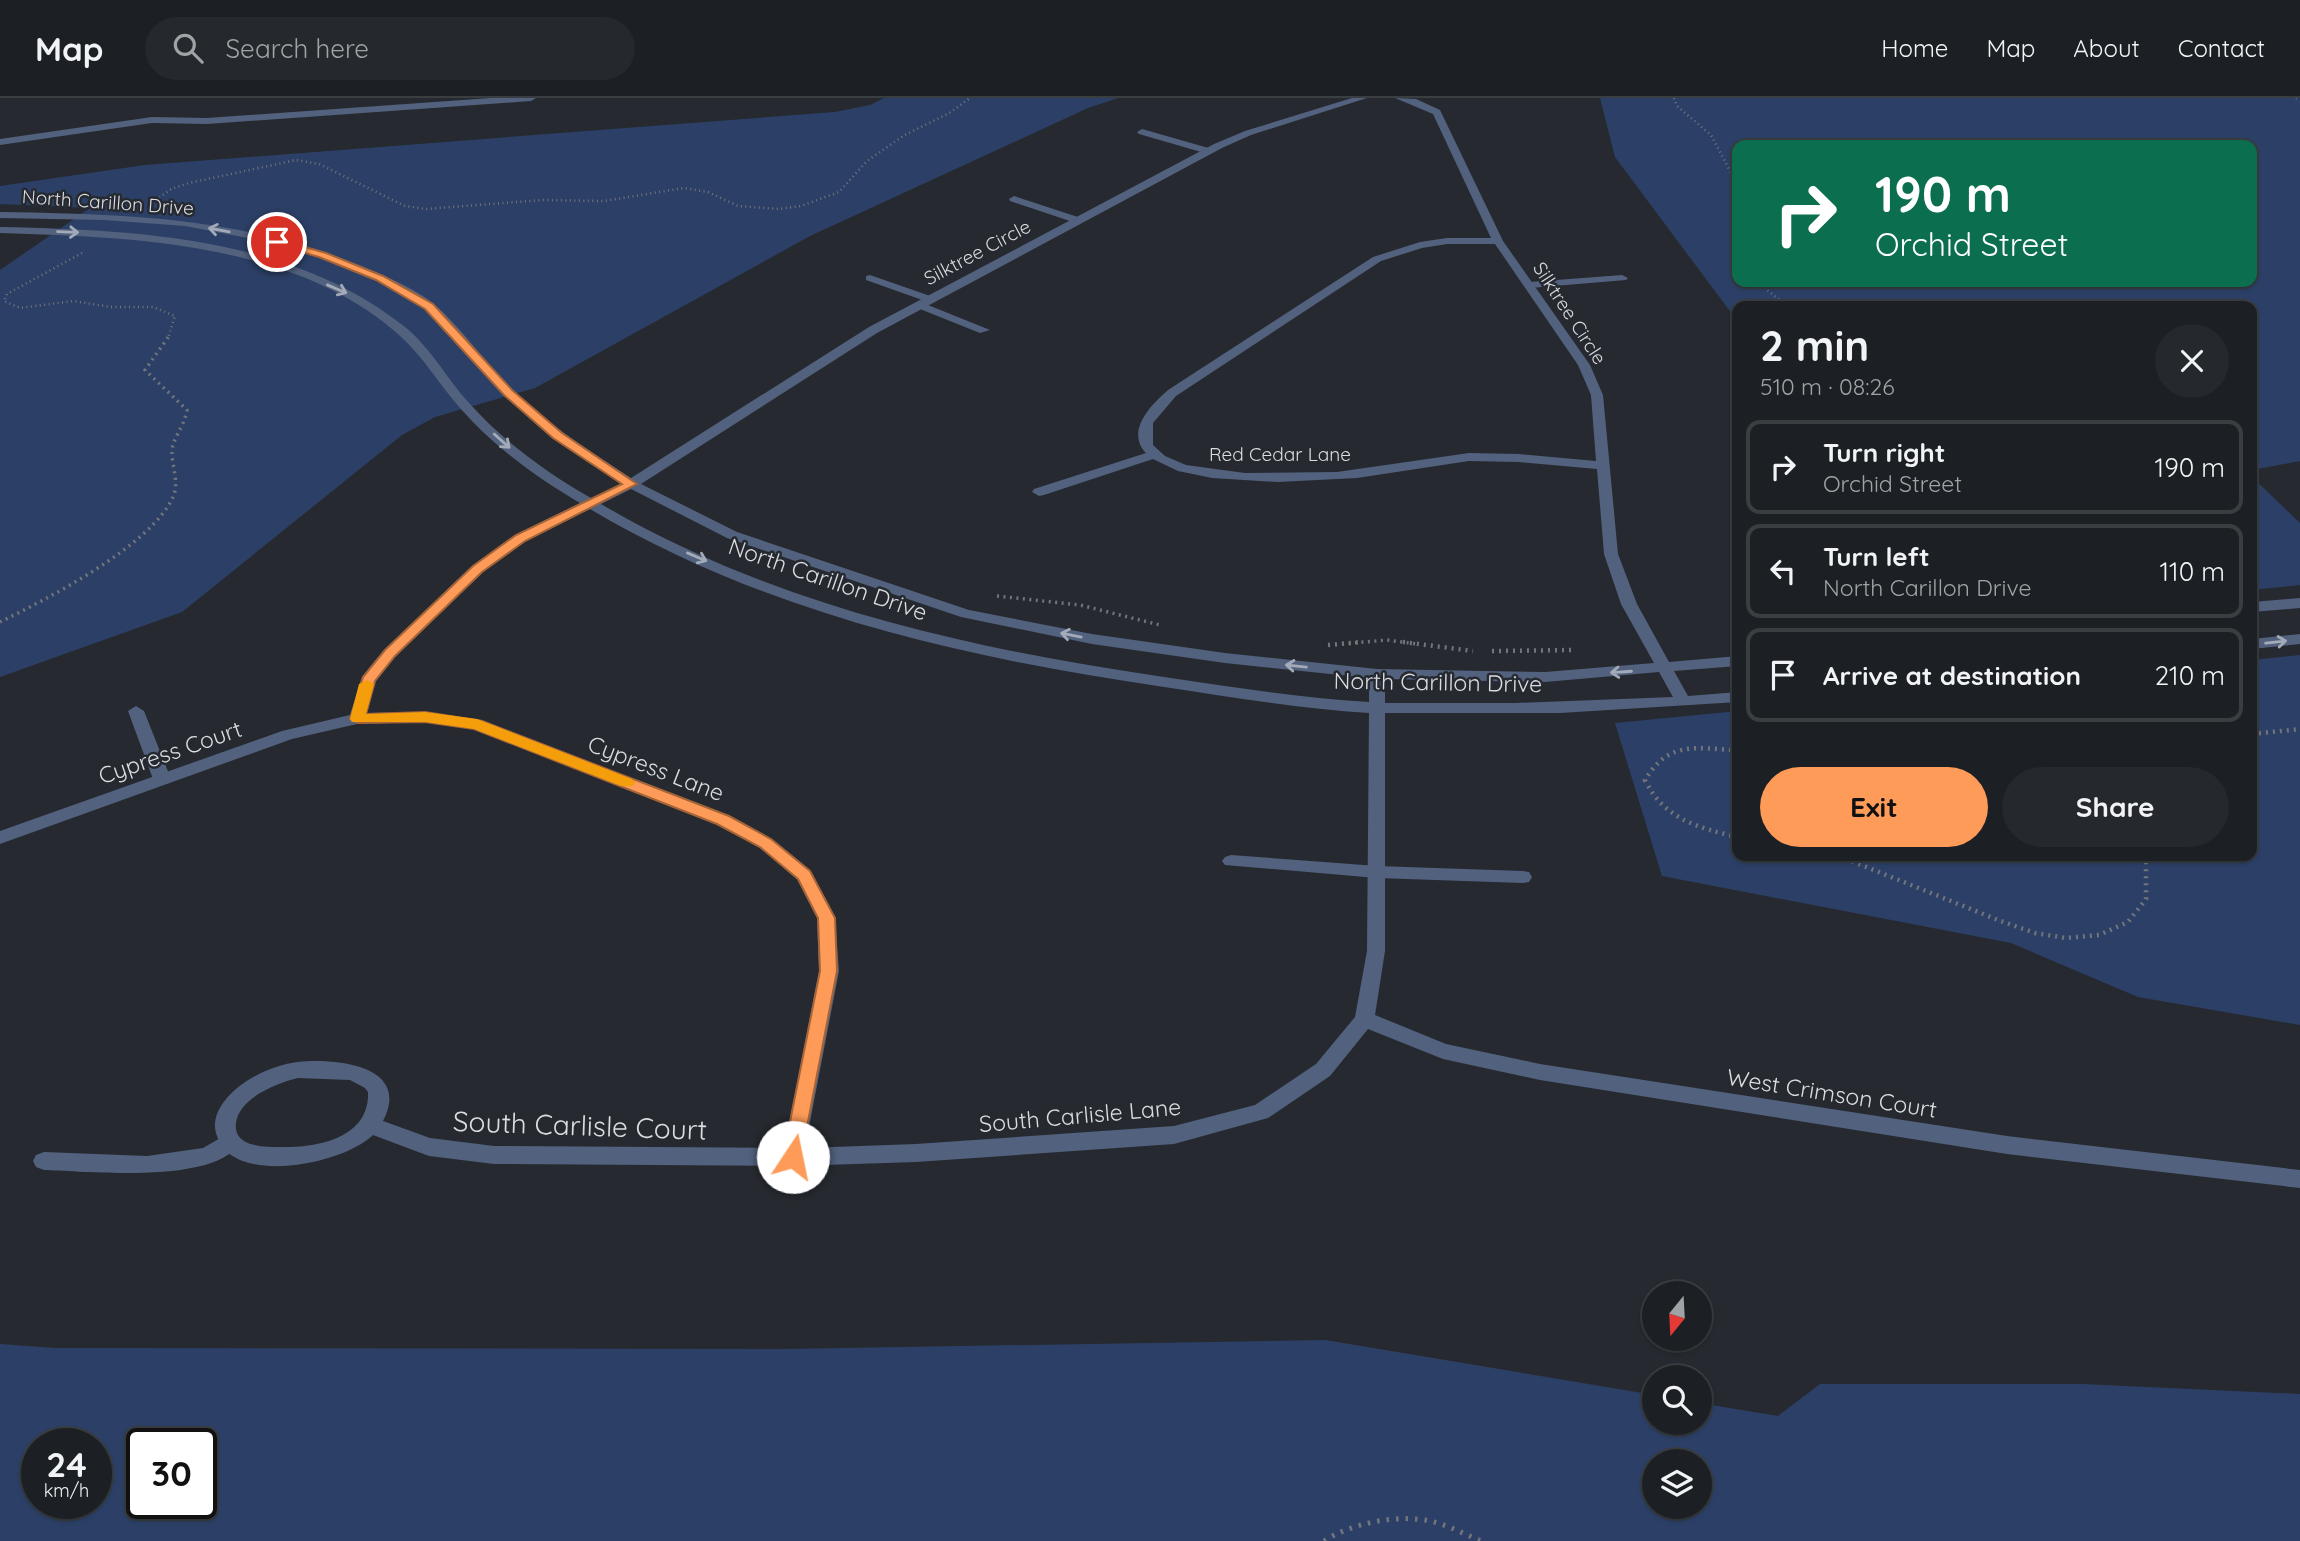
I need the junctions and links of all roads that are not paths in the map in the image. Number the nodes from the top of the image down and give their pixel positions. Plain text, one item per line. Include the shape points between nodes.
1 (531, 98) edge
2 (1362, 98) edge
3 (1402, 98) edge
4 (387, 103) edge
5 (1142, 132) dead end
6 (0, 142) edge
7 (1208, 151) junction
8 (1014, 199) dead end
9 (0, 215) edge
10 (1077, 220) junction
11 (0, 230) edge
12 (1498, 240) junction
13 (870, 278) dead end
14 (1622, 278) dead end
15 (1530, 285) junction
16 (924, 302) junction
17 (984, 330) dead end
18 (1152, 455) junction
19 (1602, 466) junction
20 (631, 484) junction
21 (1039, 492) dead end
22 (591, 504) junction
23 (2300, 603) edge
24 (2257, 607) edge
25 (2300, 639) edge
26 (2257, 643) edge
27 (1732, 662) edge
28 (1665, 669) junction
29 (1377, 674) junction
30 (1732, 697) edge
31 (1683, 701) junction
32 (1377, 708) junction
33 (136, 711) dead end
34 (358, 719) junction
35 (162, 779) junction
36 (0, 838) edge
37 (1231, 861) dead end
38 (1377, 872) junction
39 (1523, 877) dead end
40 (1364, 1019) junction
41 (370, 1125) junction
42 (229, 1142) junction
43 (793, 1157) junction
44 (44, 1161) dead end
45 (2300, 1178) edge

1 - 4 street
2 - 7 street, Silktree Circle via 1248,133
3 - 12 street, Silktree Circle via 1437,112
4 - 6 street via 207,121 152,120
5 - 7 street
7 - 10 street, Silktree Circle
8 - 10 street
20 -> 9 street, North Carillon Drive via 557,435 508,393 429,306 380,278 323,255 185,223
10 - 16 street, Silktree Circle
11 -> 22 street, North Carillon Drive via 83,232 223,251 292,270 356,297 404,332 471,413 527,464
12 - 15 street, Silktree Circle
12 - 18 street via 1420,245 1377,259 1172,393 1153,410 1145,431 1145,444
13 - 16 street
14 - 15 street
15 - 19 street, Silktree Circle via 1584,365 1597,395
16 - 17 street
16 - 20 street, Silktree Circle via 849,344
18 - 19 street, Red Cedar Lane via 1186,470 1228,477 1320,477 1471,457
18 - 21 street
19 - 28 street, Silktree Circle via 1611,554 1629,604
20 - 22 street, Silktree Circle
29 -> 20 street, North Carillon Drive via 1092,639 966,614 732,535
22 -> 32 street, North Carillon Drive via 652,537 768,587 889,627 1029,662 1206,689
22 - 34 street, Silktree Circle via 520,538 478,569 368,680
23 - 24 street
26 -> 25 street
27 - 28 street, North Carillon Drive
28 -> 29 street, North Carillon Drive via 1545,677
28 - 31 street, Silktree Circle
29 - 32 street, South Carlisle Lane
30 - 31 street, North Carillon Drive
31 - 32 street, North Carillon Drive via 1521,709
32 - 38 street, South Carlisle Lane
33 - 35 street
34 - 35 street, Cypress Court via 288,735
34 - 43 street, Cypress Lane via 425,717 477,724 723,820 766,843 804,875 826,918 829,971
35 - 36 street, Cypress Court
37 - 38 street
38 - 39 street
38 - 40 street, South Carlisle Lane via 1376,951
40 - 43 street, South Carlisle Lane via 1323,1070 1261,1112 1174,1135
40 - 45 street, West Crimson Court via 1443,1051 1540,1072 2007,1145
41 - 42 street via 339,1148 321,1153 254,1155
41 - 42 street via 380,1098 368,1077 355,1072 298,1070 280,1073 247,1091 227,1117
41 - 43 street, South Carlisle Court via 429,1147 494,1155
42 - 44 street via 206,1156 147,1165

